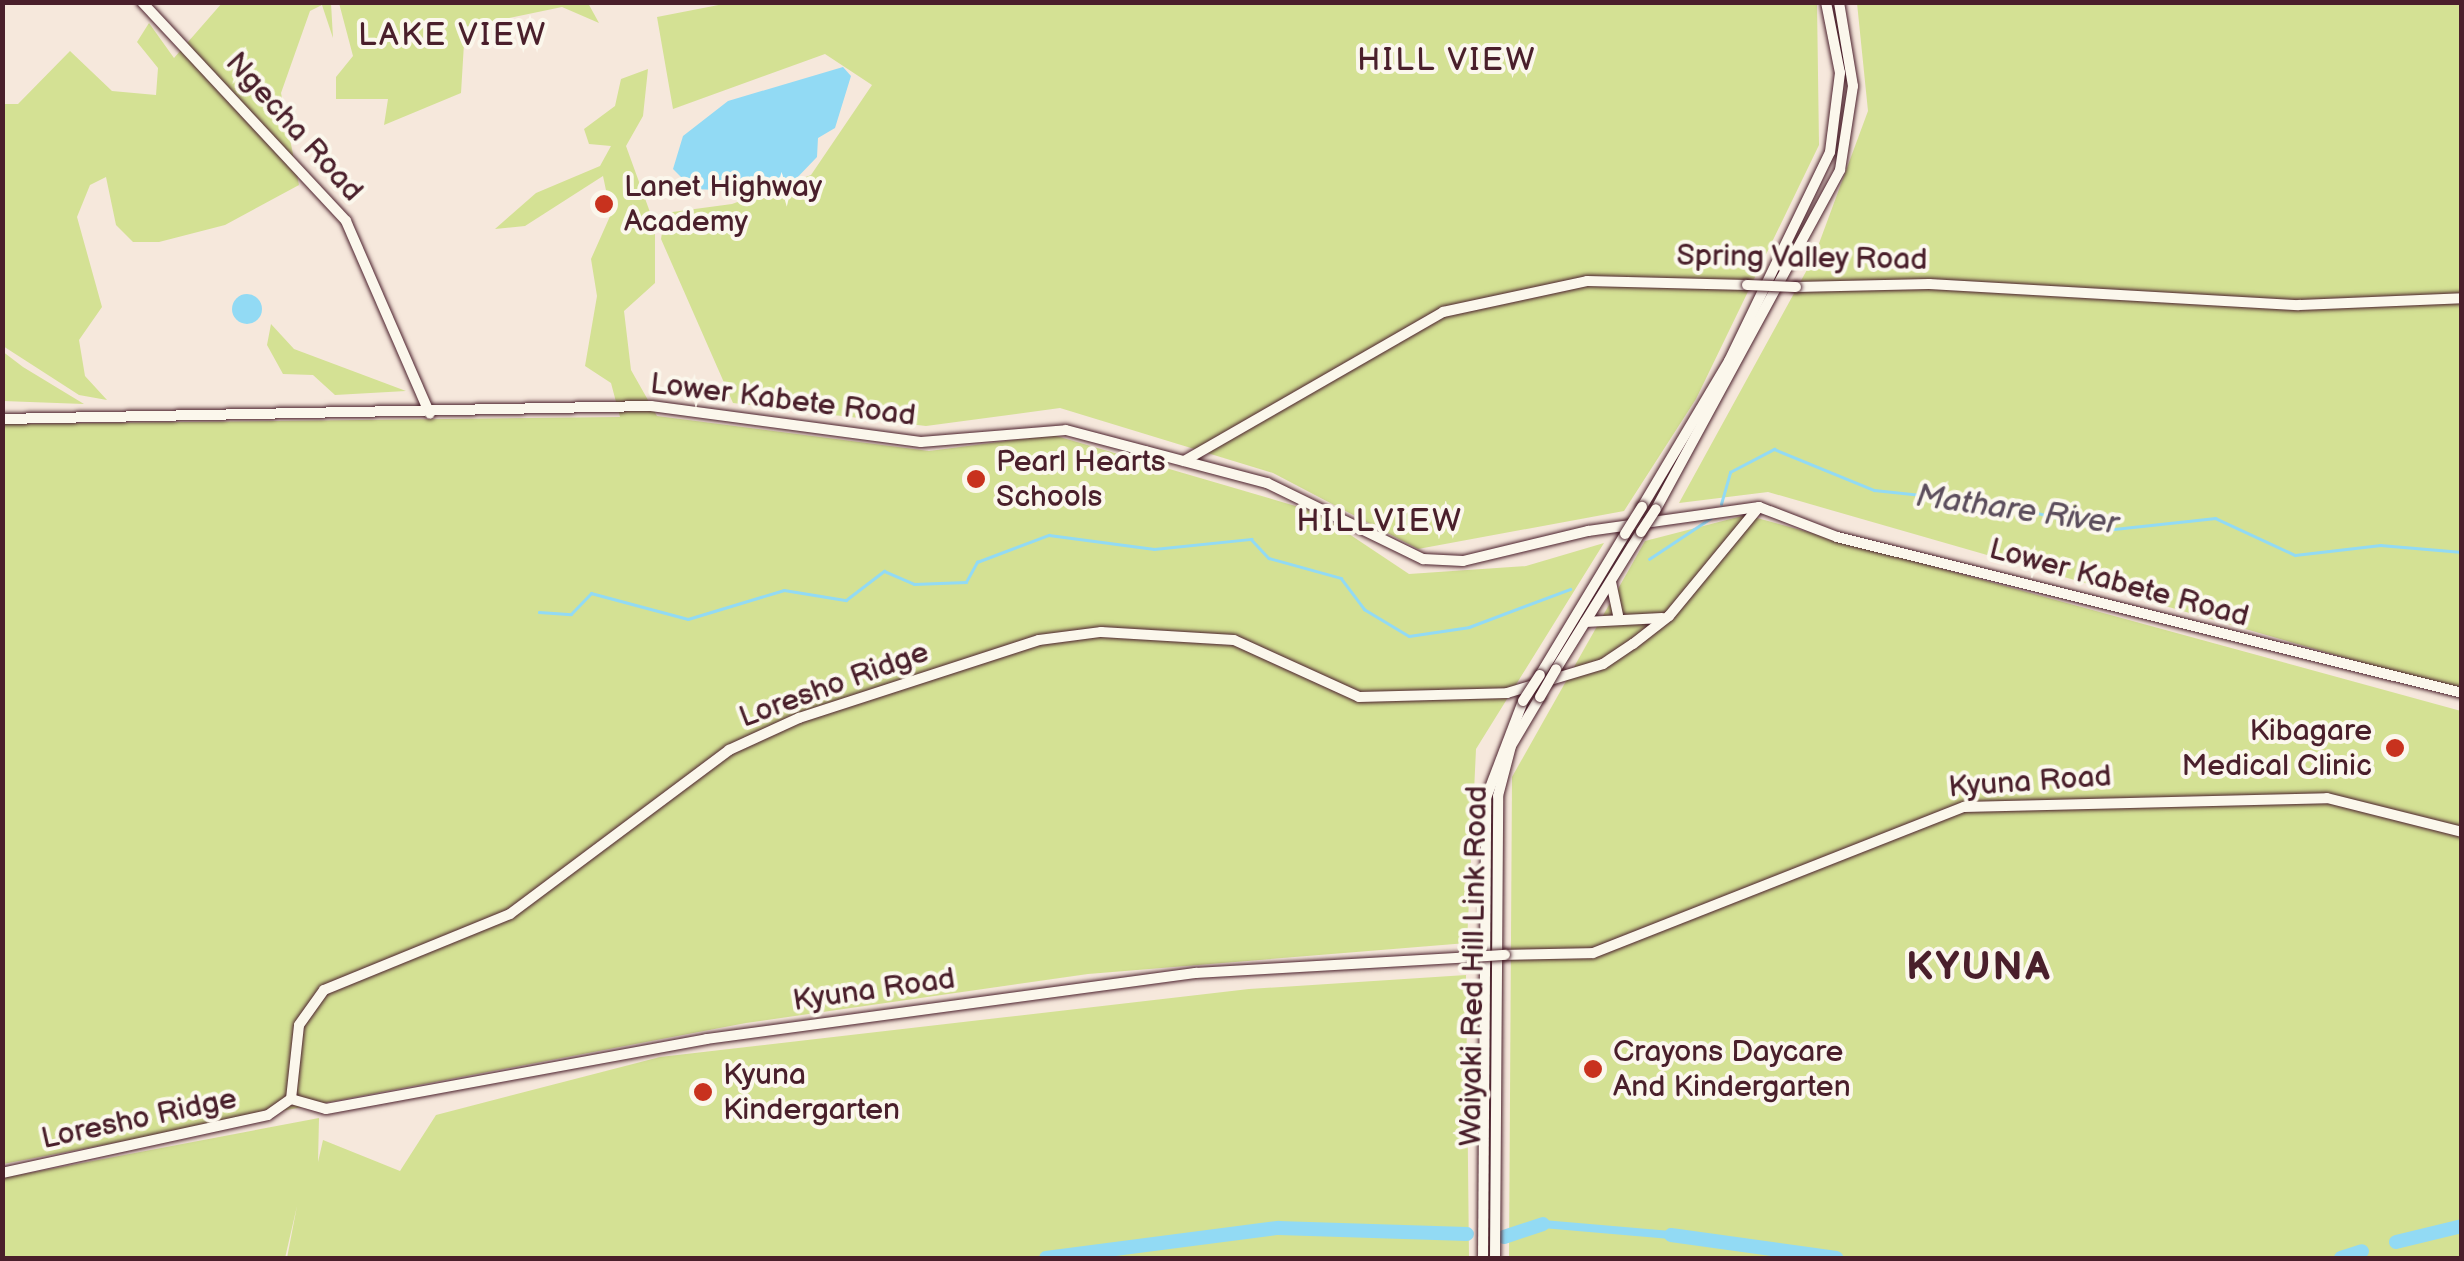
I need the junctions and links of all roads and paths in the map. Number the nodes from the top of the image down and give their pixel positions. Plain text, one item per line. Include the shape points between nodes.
1 (142, 2) edge
2 (1826, 2) edge
3 (1839, 2) edge
4 (2462, 298) edge
5 (430, 414) junction
6 (2, 419) edge
7 (1184, 461) junction
8 (1759, 507) junction
9 (1611, 580) junction
10 (1618, 615) junction
11 (1663, 618) junction
12 (1630, 621) junction
13 (1585, 622) junction
14 (1633, 644) junction
15 (2462, 692) edge
16 (2462, 832) edge
17 (291, 1099) junction
18 (2, 1173) edge
19 (1483, 1258) edge
20 (1495, 1258) edge

1 - 5 main road, Ngecha Road via 346,221
2 - 19 main road, Waiyaki Red Hill Link Road, bridge via 1840,73 1830,152 1729,361 1523,701 1486,798
3 - 9 main road, Waiyaki Red Hill Link Road, bridge via 1853,86 1840,170
4 - 7 main road, Spring Valley Road, bridge via 2298,305 1929,284 1587,281 1443,312
5 - 6 main road, Lower Kabete Road
5 - 7 main road, Lower Kabete Road via 664,407 920,442 1066,430
7 - 8 main road, Lower Kabete Road via 1319,503 1398,551 1434,561
8 - 11 main road, Loresho Ridge
8 - 15 main road, Lower Kabete Road via 1837,537
9 - 10 main road
9 - 13 main road, Waiyaki Red Hill Link Road
10 - 12 main road
10 - 13 main road
11 - 12 main road
11 - 14 main road, Loresho Ridge
12 - 14 main road
13 - 20 main road, Waiyaki Red Hill Link Road, bridge via 1512,746 1498,796
14 - 17 main road, Loresho Ridge via 1603,664 1507,693 1359,697 1234,640 1082,633 799,718 720,756 510,914 324,990 300,1024
16 - 17 main road, Kyuna Road, bridge via 2327,798 1964,807 1593,952 1196,972 707,1040 326,1109
17 - 18 main road, Loresho Ridge via 243,1124

